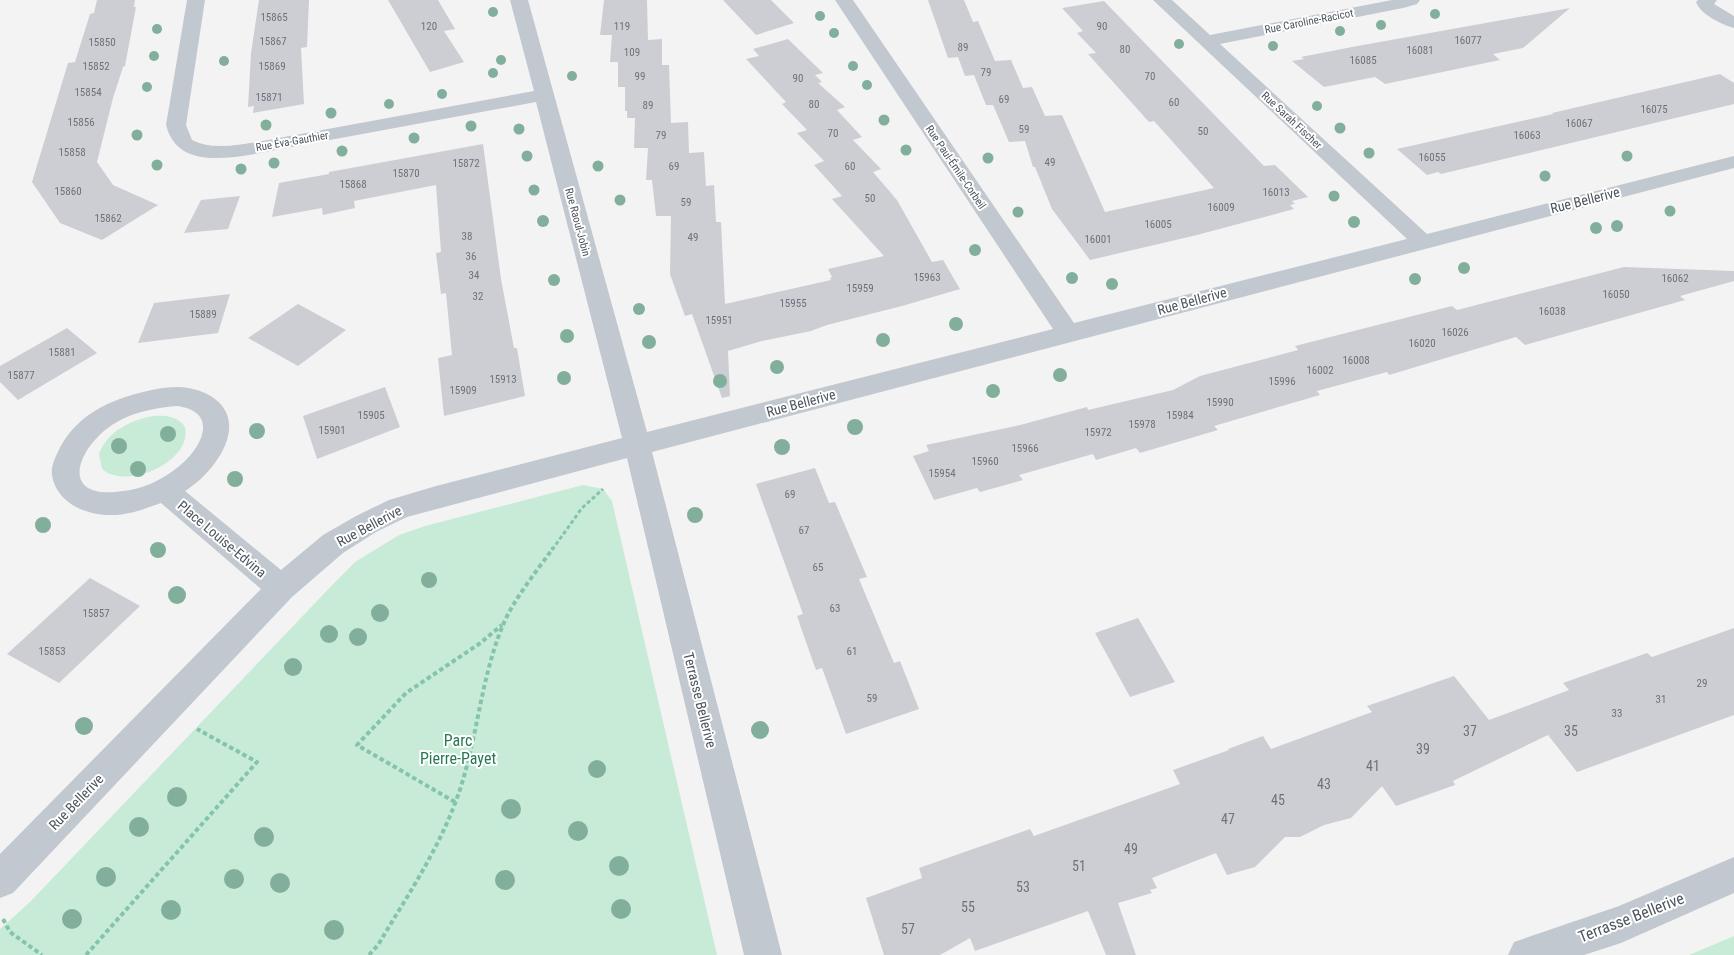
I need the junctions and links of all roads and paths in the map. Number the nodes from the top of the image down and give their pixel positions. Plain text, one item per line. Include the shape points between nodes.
1 (196, 0) edge
2 (520, 0) edge
3 (844, 0) edge
4 (1162, 0) edge
5 (1411, 0) edge
6 (1706, 1) edge
7 (1734, 23) edge
8 (1206, 40) junction
9 (545, 95) junction
10 (1734, 162) edge
11 (1422, 241) junction
12 (1068, 333) junction
13 (636, 445) junction
14 (603, 489) dead end
15 (164, 490) junction
16 (281, 588) junction
17 (503, 624) junction
18 (164, 710) junction
19 (455, 802) junction
20 (1734, 875) edge
21 (0, 880) edge
22 (0, 914) edge
23 (42, 955) edge
24 (86, 955) edge
25 (369, 955) edge
26 (763, 955) edge
27 (1527, 955) edge

1 - 9 street, Rue Éva-Gauthier via 176,125 179,138 191,147 229,152
2 - 9 street, Rue Raoul-Jobin
3 - 12 street, Rue Paul-Émile-Corbeil
4 - 8 street, Rue Sarah Fischer
5 - 8 street, Rue Caroline-Racicot
6 - 7 street via 1714,12
8 - 11 street, Rue Sarah Fischer
9 - 13 street, Rue Raoul-Jobin
10 - 11 street, Rue Bellerive
11 - 12 street, Rue Bellerive
12 - 13 street, Rue Bellerive
13 - 16 street, Rue Bellerive via 399,508 333,544
13 - 26 street, Terrasse Bellerive
14 - 17 path via 582,508 528,581
15 - 15 street, Place Louise-Edvina via 188,475 205,458 216,439 214,415 210,408 196,400 162,397 129,405 106,416 72,448 65,466 66,482 70,488 92,502 122,503
15 - 16 street, Place Louise-Edvina
16 - 18 street, Rue Bellerive
17 - 19 path
17 - 19 path via 406,693 357,745
18 - 21 street, Rue Bellerive
18 - 24 path via 257,762
19 - 25 path via 443,834
20 - 27 street, Terrasse Bellerive via 1620,924
22 - 23 path via 10,932

